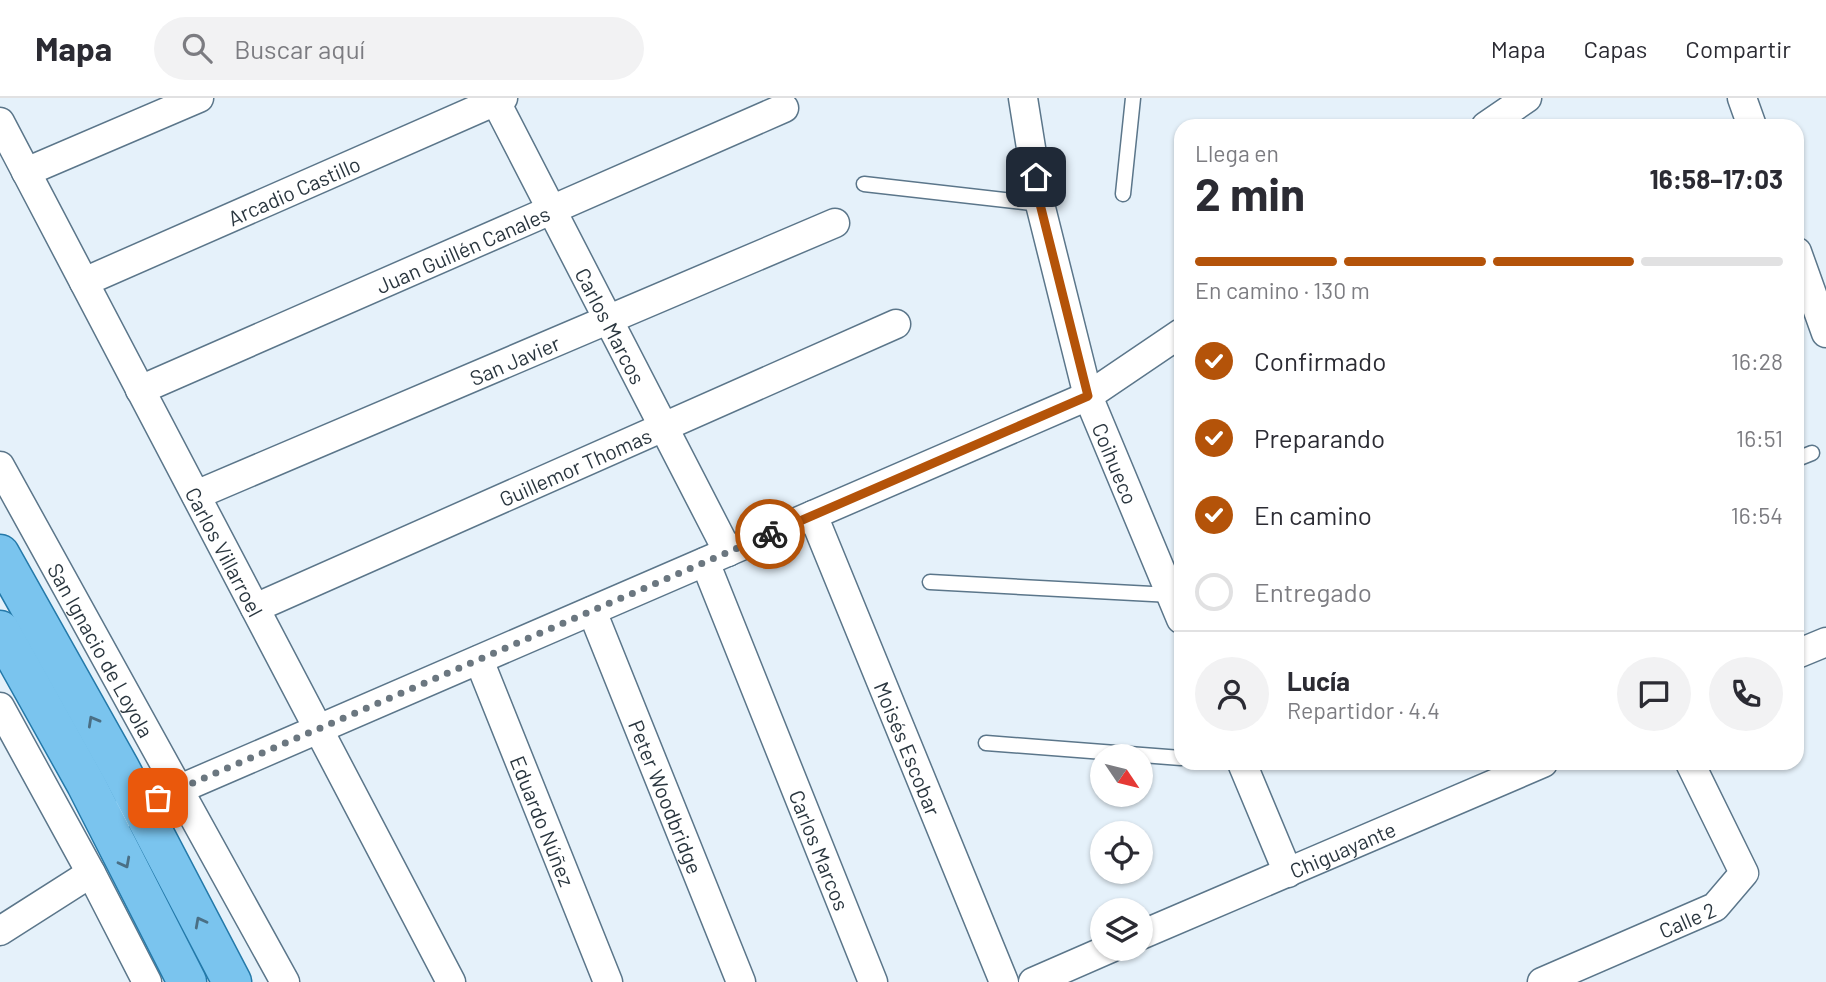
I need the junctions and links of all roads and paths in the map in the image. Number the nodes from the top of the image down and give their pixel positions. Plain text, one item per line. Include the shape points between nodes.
1 (199, 98) edge
2 (1023, 98) edge
3 (1133, 98) edge
4 (1527, 98) edge
5 (1742, 98) edge
6 (498, 99) edge
7 (784, 108) dead end
8 (1496, 119) edge
9 (1750, 119) edge
10 (0, 122) edge
11 (26, 172) junction
12 (864, 184) dead end
13 (1122, 194) dead end
14 (1040, 204) junction
15 (552, 209) junction
16 (835, 223) dead end
17 (1804, 272) edge
18 (84, 282) junction
19 (608, 320) junction
20 (897, 324) dead end
21 (1826, 333) edge
22 (1174, 338) edge
23 (140, 390) junction
24 (1088, 396) junction
25 (663, 427) junction
26 (1812, 453) dead end
27 (1804, 456) edge
28 (0, 466) edge
29 (196, 495) junction
30 (813, 515) junction
31 (0, 554) edge
32 (716, 557) junction
33 (930, 582) dead end
34 (1174, 602) edge
35 (1174, 607) edge
36 (255, 608) junction
37 (592, 611) junction
38 (0, 631) edge
39 (1826, 642) edge
40 (1804, 651) edge
41 (479, 660) junction
42 (0, 708) edge
43 (318, 729) junction
44 (986, 743) dead end
45 (1174, 757) edge
46 (1245, 770) edge
47 (1527, 770) edge
48 (1693, 770) edge
49 (178, 789) junction
50 (139, 807) junction
51 (104, 821) junction
52 (91, 873) junction
53 (1288, 873) junction
54 (0, 931) edge
55 (1153, 931) edge
56 (1090, 957) edge
57 (1037, 981) edge
58 (147, 982) edge
59 (187, 982) edge
60 (232, 982) edge
61 (285, 982) edge
62 (452, 982) edge
63 (608, 982) edge
64 (741, 982) edge
65 (873, 982) edge
66 (1004, 982) edge
67 (1542, 982) edge

1 - 11 street
2 - 14 street, Coihueco
3 - 13 lane
4 - 8 street
5 - 9 street
6 - 15 street, Carlos Marcos
6 - 18 street, Arcadio Castillo
7 - 15 street, Juan Guillén Canales
10 - 11 street, Carlos Villarroel
11 - 18 street, Carlos Villarroel
12 - 14 lane
14 - 24 street, Coihueco
15 - 19 street, Carlos Marcos
15 - 23 street, Juan Guillén Canales
16 - 19 street, San Javier
17 - 21 street
18 - 23 street, Carlos Villarroel
19 - 25 street, Carlos Marcos
19 - 29 street, San Javier
20 - 25 street, Guillemor Thomas
22 - 24 street
23 - 29 street, Carlos Villarroel
24 - 30 street
24 - 34 street, Coihueco
25 - 32 street, Carlos Marcos
25 - 36 street, Guillemor Thomas
26 - 27 lane
28 - 49 street, San Ignacio de Loyola
29 - 36 street, Carlos Villarroel
30 - 32 street
30 - 66 street, Moisés Escobar
50 -> 31 main road, San Ignacio de Loyola
32 - 37 street
32 - 65 street, Carlos Marcos
33 - 35 lane
36 - 43 street, Carlos Villarroel
37 - 41 street
37 - 64 street, Peter Woodbridge
38 - 51 main road
39 - 40 street
41 - 43 street
41 - 63 street, Eduardo Núñez
42 - 52 street
43 - 49 street
43 - 62 street, Carlos Villarroel
44 - 45 lane
46 - 53 street
47 - 53 street, Chiguayante
48 - 67 street, Calle 2 via 1744,873 1715,907
49 - 50 street
49 - 61 street, San Ignacio de Loyola
50 - 51 street
60 -> 50 main road, San Ignacio de Loyola
51 -> 59 main road
52 - 54 street
52 - 58 street
53 - 55 street, Chiguayante
56 - 57 street

